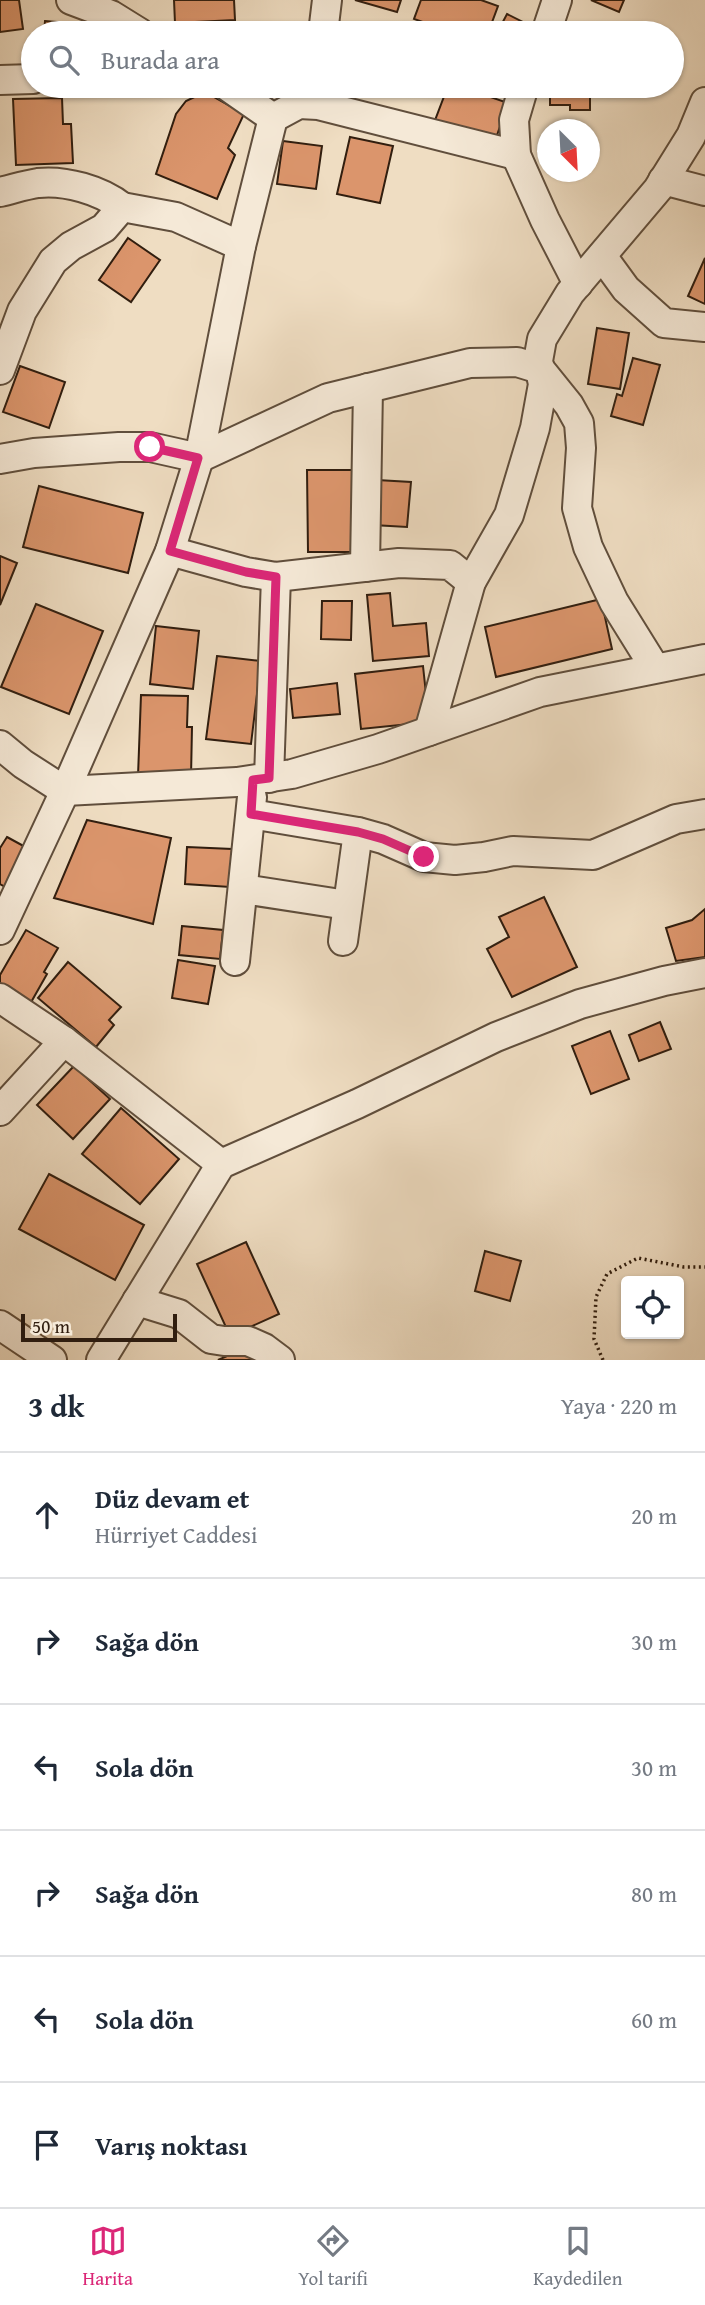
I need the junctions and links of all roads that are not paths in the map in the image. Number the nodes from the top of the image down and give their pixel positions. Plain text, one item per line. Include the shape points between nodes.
1 (71, 0) edge
2 (327, 0) edge
3 (557, 0) edge
4 (121, 21) edge
5 (324, 21) edge
6 (550, 21) edge
7 (21, 79) edge
8 (0, 80) edge
9 (244, 98) edge
10 (314, 98) edge
11 (326, 98) edge
12 (520, 98) edge
13 (705, 102) edge
14 (273, 118) junction
15 (698, 138) edge
16 (516, 155) junction
17 (663, 180) junction
18 (705, 191) edge
19 (0, 192) edge
20 (122, 207) junction
21 (241, 246) junction
22 (602, 256) junction
23 (578, 284) junction
24 (11, 310) edge
25 (705, 327) edge
26 (540, 369) junction
27 (0, 370) edge
28 (368, 388) junction
29 (198, 458) junction
30 (0, 459) edge
31 (170, 551) junction
32 (365, 567) junction
33 (276, 577) junction
34 (471, 582) junction
35 (705, 659) edge
36 (655, 668) junction
37 (429, 730) junction
38 (0, 745) edge
39 (261, 779) junction
40 (65, 791) junction
41 (251, 814) junction
42 (705, 814) edge
43 (358, 832) junction
44 (243, 889) junction
45 (7, 895) edge
46 (347, 905) junction
47 (0, 930) edge
48 (343, 941) dead end
49 (235, 961) dead end
50 (705, 974) edge
51 (0, 998) edge
52 (64, 1041) junction
53 (0, 1111) edge
54 (221, 1164) junction
55 (137, 1301) junction
56 (0, 1325) edge
57 (52, 1360) edge
58 (102, 1360) edge
59 (280, 1360) edge

1 - 4 street
2 - 5 street
3 - 6 street
7 - 8 street
9 - 14 street
10 - 14 street
11 - 16 street
12 - 16 street via 514,120
13 - 15 street
14 - 21 street
15 - 17 street
16 - 23 street
17 - 18 street
17 - 22 street
19 - 20 street via 41,183 80,186
20 - 21 street via 176,217
20 - 24 street via 104,228 53,261
21 - 29 street
22 - 23 street
22 - 25 street via 626,289 664,323
23 - 26 street via 542,339
24 - 27 street
26 - 28 street via 517,362 470,363
26 - 34 street via 543,384 535,428 509,515
26 - 36 street via 579,423 577,508 588,547 614,602
28 - 29 street via 328,398
28 - 32 street
29 - 30 street via 150,447 119,447
29 - 31 street
31 - 33 street
31 - 40 street
32 - 33 street
32 - 34 street via 450,565
33 - 39 street
34 - 37 street
35 - 36 street
36 - 37 street via 540,692
37 - 39 street via 378,749
38 - 40 street
39 - 40 street
39 - 41 street
40 - 45 street
41 - 43 street
41 - 44 street
42 - 43 street via 676,819 593,855 513,851 484,858 424,857
43 - 46 street
44 - 46 street
44 - 49 street
45 - 47 street
46 - 48 street
50 - 54 street via 568,1009 496,1037
51 - 52 street
52 - 53 street
52 - 54 street
54 - 55 street
55 - 58 street
55 - 59 street via 179,1314 211,1339 248,1342
56 - 57 street

